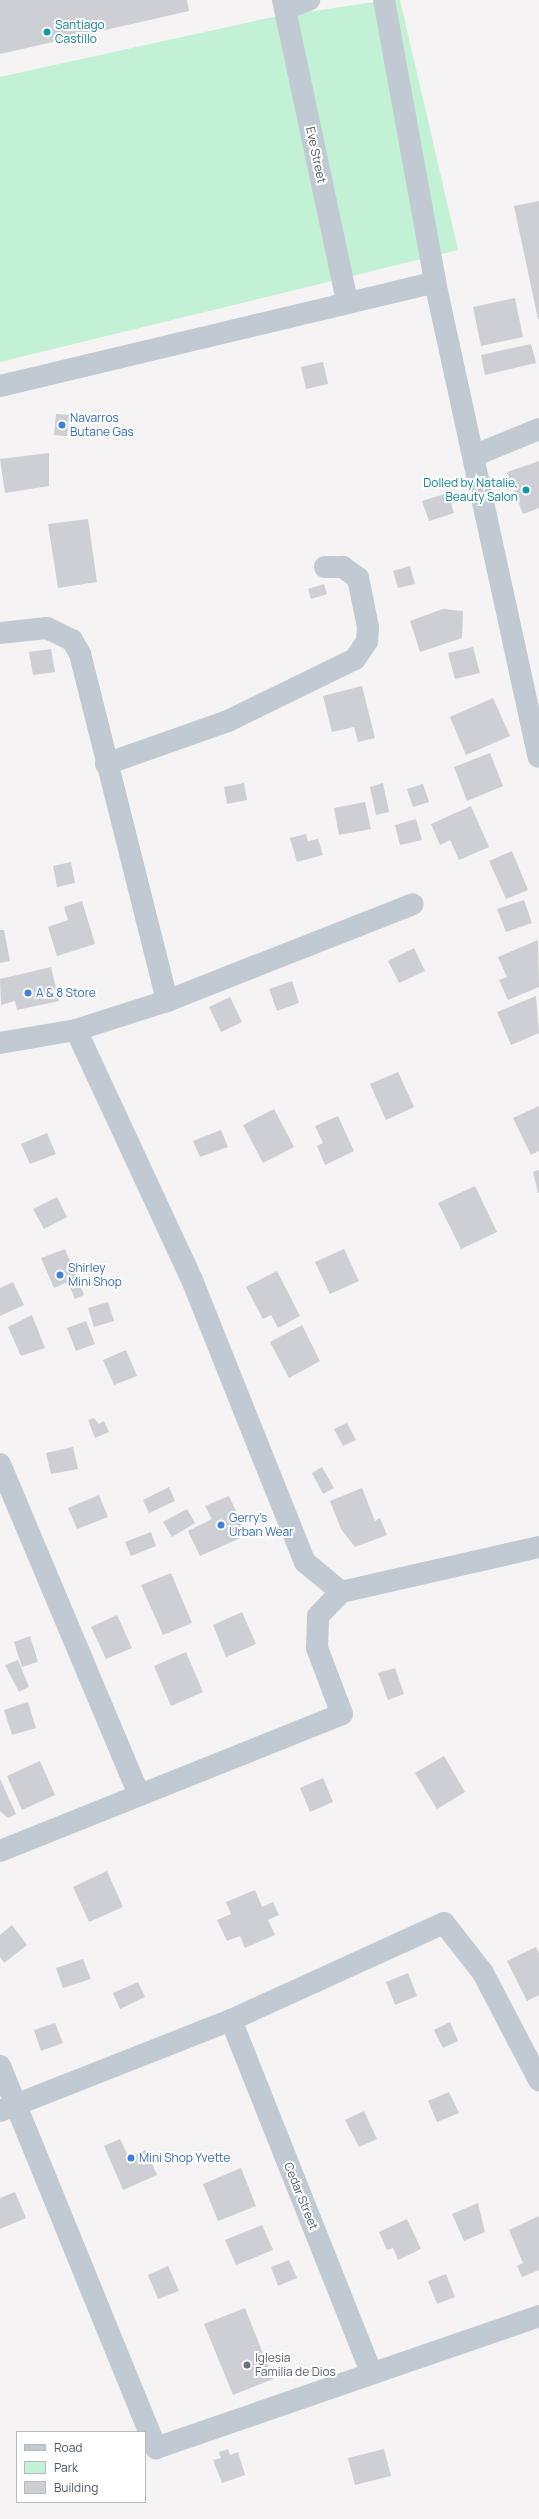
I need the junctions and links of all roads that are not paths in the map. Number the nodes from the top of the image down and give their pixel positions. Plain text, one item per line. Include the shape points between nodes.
1 (309, 0) edge
2 (384, 0) edge
3 (284, 4) edge
4 (435, 282) junction
5 (347, 301) junction
6 (0, 386) edge
7 (539, 429) edge
8 (473, 456) junction
9 (325, 567) dead end
10 (0, 633) edge
11 (532, 694) edge
12 (539, 757) edge
13 (106, 764) junction
14 (413, 904) dead end
15 (167, 1001) junction
16 (76, 1030) junction
17 (0, 1043) edge
18 (0, 1464) edge
19 (539, 1547) edge
20 (341, 1592) junction
21 (138, 1793) junction
22 (0, 1851) edge
23 (231, 2020) junction
24 (0, 2066) edge
25 (539, 2080) edge
26 (8, 2107) edge
27 (539, 2316) edge
28 (371, 2372) junction

1 - 3 street, Eve Street
2 - 4 street
3 - 5 street, Eve Street
4 - 5 street
4 - 8 street
5 - 6 street
7 - 8 street
8 - 11 street
9 - 13 street via 343,567 358,578 368,627 367,641 355,659 228,721
10 - 13 street via 47,628 72,640 80,654
11 - 12 street
13 - 15 street
14 - 15 street
15 - 16 street
16 - 17 street
16 - 20 street via 192,1280 305,1562
18 - 21 street
19 - 20 street
20 - 21 street via 318,1616 317,1648 342,1714
21 - 22 street
23 - 25 street via 444,1923 483,1973
23 - 26 street
23 - 28 street, Cedar Street
24 - 26 street
26 - 28 street via 156,2448
27 - 28 street

